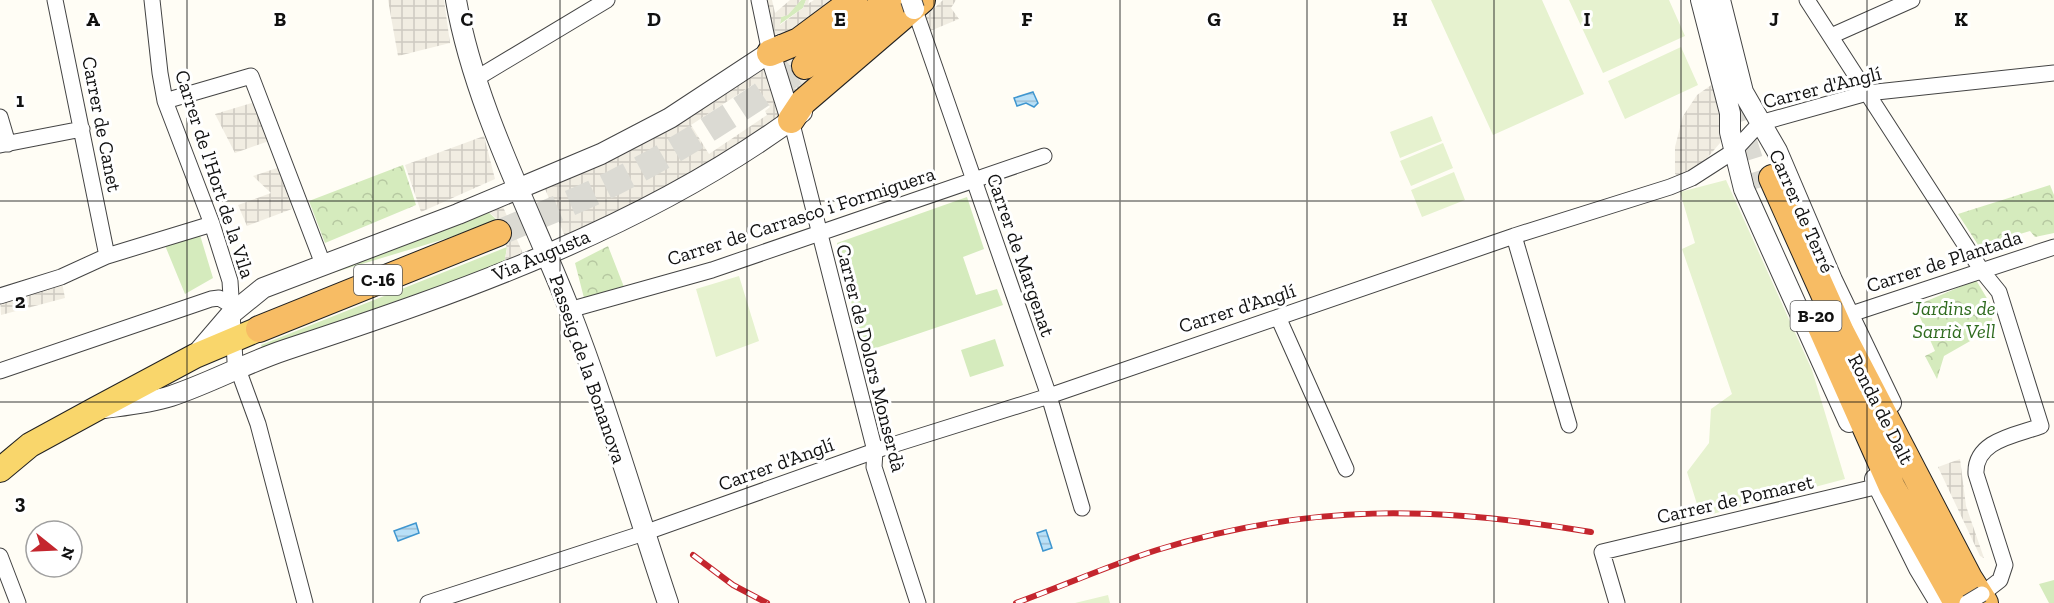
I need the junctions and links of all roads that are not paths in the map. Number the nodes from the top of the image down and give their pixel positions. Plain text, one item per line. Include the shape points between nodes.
1 (55, 0) edge
2 (152, 0) edge
3 (456, 0) edge
4 (608, 0) edge
5 (759, 0) edge
6 (838, 0) edge
7 (854, 0) edge
8 (889, 0) edge
9 (936, 0) edge
10 (1701, 0) edge
11 (1720, 0) edge
12 (1808, 0) edge
13 (1912, 0) edge
14 (916, 6) edge
15 (1831, 36) junction
16 (770, 53) junction
17 (805, 66) tunnel mouth
18 (2054, 73) edge
19 (477, 78) junction
20 (1867, 93) junction
21 (165, 101) junction
22 (0, 117) edge
23 (791, 120) junction
24 (1760, 123) junction
25 (82, 129) junction
26 (4, 145) edge
27 (1734, 151) junction
28 (1044, 156) dead end
29 (973, 182) junction
30 (517, 188) junction
31 (212, 224) junction
32 (498, 233) tunnel mouth
33 (818, 233) junction
34 (1514, 236) junction
35 (2054, 247) edge
36 (547, 255) junction
37 (107, 256) junction
38 (323, 264) junction
39 (1982, 271) junction
40 (0, 296) edge
41 (231, 310) junction
42 (569, 310) junction
43 (1848, 315) junction
44 (1278, 317) junction
45 (259, 329) joint
46 (233, 340) junction
47 (195, 356) junction
48 (238, 370) junction
49 (0, 371) edge
50 (1049, 396) junction
51 (96, 410) junction
52 (1569, 425) dead end
53 (30, 445) junction
54 (875, 451) junction
55 (0, 454) edge
56 (1346, 469) dead end
57 (0, 470) edge
58 (1878, 486) junction
59 (1082, 508) dead end
60 (644, 533) junction
61 (0, 556) edge
62 (1989, 597) edge
63 (457, 599) edge
64 (18, 603) edge
65 (305, 603) edge
66 (428, 603) edge
67 (668, 603) edge
68 (918, 603) edge
69 (1617, 603) edge
70 (1940, 603) edge
71 (1957, 603) edge
72 (1967, 603) edge

1 - 25 street, Carrer de Canet
2 - 21 street, Carrer de l'Hort de la Vila
3 - 19 street, Passeig de la Bonanova via 462,36
4 - 19 street
5 - 16 street
6 - 16 street, Via Augusta
7 - 16 highway via 799,41
8 - 17 highway
9 - 14 street
10 - 27 street, Carrer de Terré via 1730,113
11 - 24 street, Carrer de Terré via 1743,92
12 - 15 street
13 - 15 street
14 - 23 highway via 803,102
14 - 29 street, Carrer de Margenat
15 - 20 street
16 - 23 street
16 - 30 street, Via Augusta via 642,134
18 - 20 street, Carrer d'Anglí
19 - 30 street, Passeig de la Bonanova
20 - 24 street, Carrer d'Anglí
20 - 39 street
21 - 31 street, Carrer de l'Hort de la Vila
21 - 38 street via 251,76
22 - 26 street
23 - 33 street, Carrer de Dolors Monserdà
23 - 36 street, Via Augusta via 690,186
24 - 27 street, Carrer d'Anglí
24 - 43 street, Carrer de Terré via 1791,179
25 - 26 street
25 - 37 street, Carrer de Canet
27 - 34 street, Carrer d'Anglí via 1670,187
27 - 58 street, Carrer de Terré via 1744,189
28 - 29 street, Carrer de Carrasco i Formiguera
29 - 33 street, Carrer de Carrasco i Formiguera
29 - 50 street, Carrer de Margenat
30 - 36 street, Passeig de la Bonanova
30 - 38 street, Via Augusta
31 - 37 street
31 - 41 street, Carrer de l'Hort de la Vila via 230,281
32 - 45 highway, C-16
33 - 42 street, Carrer de Carrasco i Formiguera via 712,270
33 - 54 street, Carrer de Dolors Monserdà
34 - 44 street, Carrer d'Anglí
34 - 52 street
35 - 39 street, Carrer de Plantada
36 - 42 street, Passeig de la Bonanova
36 - 48 street, Via Augusta
37 - 40 street via 61,277
38 - 41 street, Via Augusta via 263,288
39 - 43 street, Carrer de Plantada
39 - 62 street via 1999,292 2042,426 1986,448 1979,456 1976,474 2006,565
41 - 46 street, Carrer de l'Hort de la Vila
41 - 47 street, Via Augusta
41 - 49 street via 219,298 211,299
42 - 60 street, Passeig de la Bonanova
43 - 62 street, Carrer de Terré via 1947,520
44 - 50 street, Carrer d'Anglí
44 - 56 street
45 - 46 main road, Via Augusta
46 - 47 main road, Via Augusta
46 - 48 street, Carrer de l'Hort de la Vila
47 - 51 main road, Via Augusta
48 - 51 street, Via Augusta via 164,398
48 - 65 street, Carrer de l'Hort de la Vila via 258,424
50 - 54 street, Carrer d'Anglí
50 - 59 street, Carrer de Margenat
51 - 53 main road, Via Augusta
53 - 55 main road, Via Augusta
53 - 57 main road, Via Augusta
54 - 60 street, Carrer d'Anglí
54 - 68 street, Carrer de Dolors Monserdà via 874,467
58 - 69 street, Carrer de Pomaret via 1602,552
58 - 70 street, Carrer de Terré via 1918,568
60 - 63 street, Carrer d'Anglí
60 - 67 street, Passeig de la Bonanova
61 - 64 street
62 - 71 highway, Ronda de Dalt / B-20 via 1969,578 1765,183 1892,487
62 - 72 street, bridge
63 - 66 street, Carrer d'Anglí

